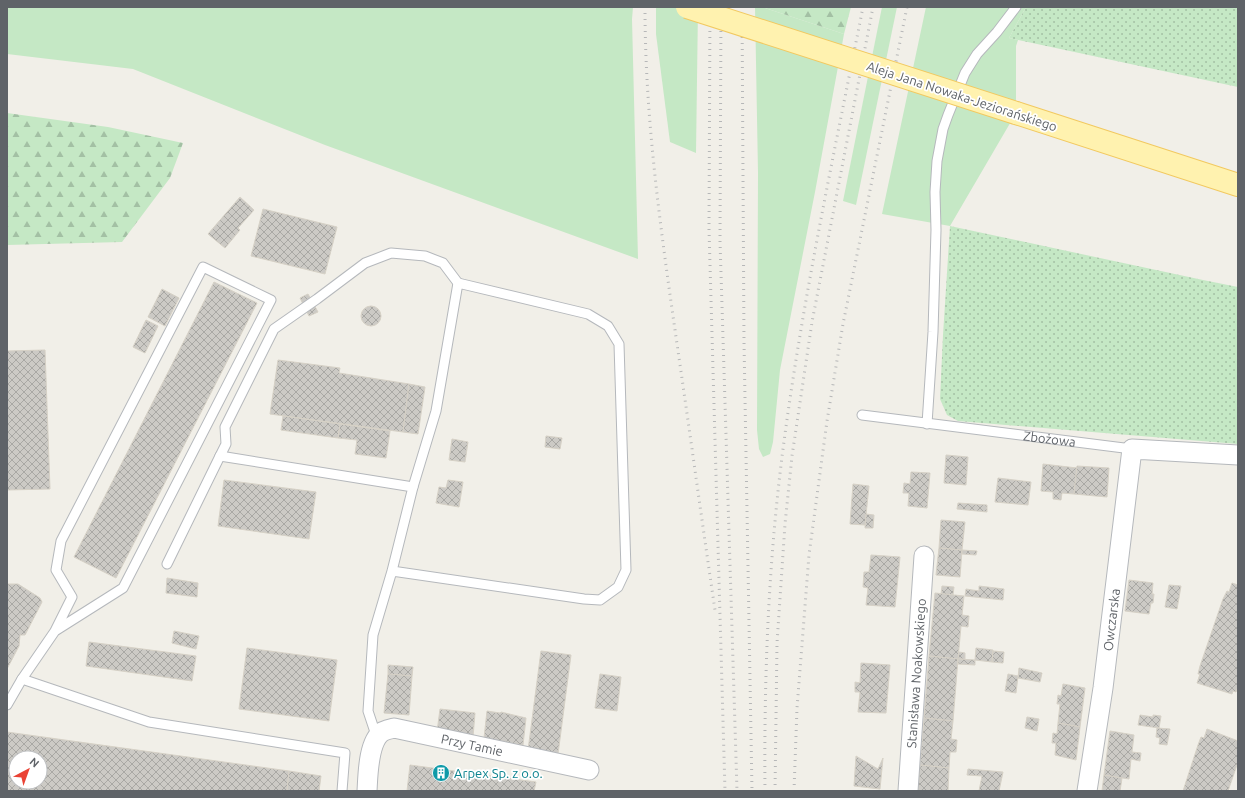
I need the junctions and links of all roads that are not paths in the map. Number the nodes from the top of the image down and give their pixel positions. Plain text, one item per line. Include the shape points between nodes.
1 (687, 7) edge
2 (1016, 7) edge
3 (1238, 185) edge
4 (458, 283) junction
5 (862, 415) dead end
6 (927, 424) junction
7 (1132, 448) junction
8 (1238, 455) edge
9 (220, 456) junction
10 (413, 487) junction
11 (924, 556) dead end
12 (167, 564) dead end
13 (392, 571) junction
14 (55, 631) junction
15 (22, 679) junction
16 (7, 705) edge
17 (377, 738) junction
18 (589, 770) dead end
19 (342, 791) edge
20 (367, 791) edge
21 (908, 791) edge
22 (1088, 791) edge

1 - 3 main road, Aleja Jana Nowaka-Jeziorańskiego, bridge
2 - 6 lane via 976,54 965,73 943,129 937,160 935,192 934,316
4 - 9 lane via 443,263 425,256 391,253 365,263 274,329 225,427 226,444
4 - 10 lane via 436,411
4 - 13 lane via 588,314 608,326 619,344 626,570 618,587 600,600
5 - 6 lane, Zbożowa
6 - 7 lane, Zbożowa
7 - 8 street, Zbożowa
7 - 22 street, Owczarska
9 - 10 lane
9 - 12 lane
10 - 13 lane
11 - 21 street, Stanisława Noakowskiego
13 - 17 lane via 373,635 368,711
14 - 14 lane via 123,588 271,300 202,267 61,541 56,570 72,597
14 - 15 lane
15 - 16 lane
15 - 19 lane via 149,722 345,754
17 - 18 street, Przy Tamie via 383,731 394,728
17 - 20 street via 369,756

